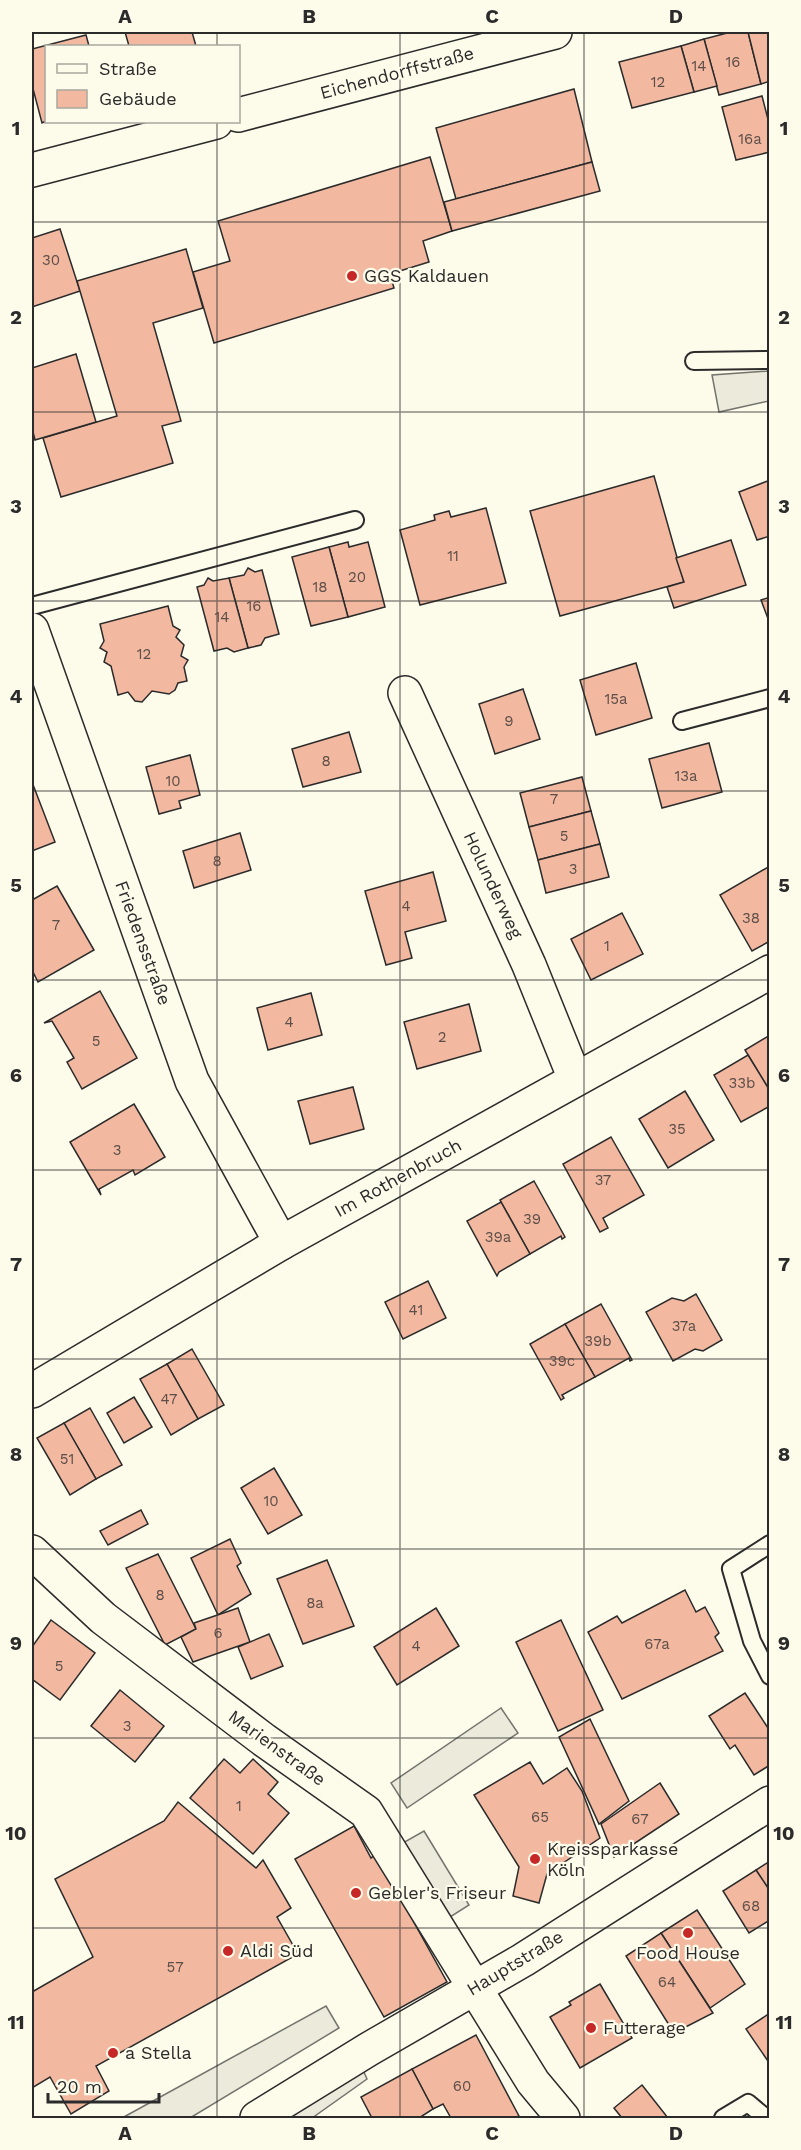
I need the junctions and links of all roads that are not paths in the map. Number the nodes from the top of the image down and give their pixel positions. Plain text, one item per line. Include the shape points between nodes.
1 (555, 32) edge
2 (240, 114) edge
3 (212, 123) edge
4 (32, 170) edge
5 (770, 360) edge
6 (694, 361) dead end
7 (355, 520) dead end
8 (32, 606) edge
9 (32, 630) edge
10 (405, 693) dead end
11 (770, 698) edge
12 (682, 721) dead end
13 (770, 972) edge
14 (575, 1079) junction
15 (281, 1243) junction
16 (32, 1391) edge
17 (770, 1544) edge
18 (32, 1552) edge
19 (770, 1676) edge
20 (770, 1803) edge
21 (473, 1988) junction
22 (257, 2118) edge
23 (563, 2118) edge
24 (723, 2118) edge
25 (766, 2118) edge

1 - 2 street, Eichendorffstraße
3 - 4 street
5 - 6 lane
7 - 8 lane
9 - 15 street, Friedensstraße via 192,1081
10 - 14 street, Holunderweg via 529,965
11 - 12 lane
13 - 14 street, Im Rothenbruch
14 - 15 street, Im Rothenbruch
15 - 16 street, Im Rothenbruch
17 - 19 lane via 731,1569 752,1641
18 - 21 street, Marienstraße via 103,1618 366,1812
20 - 21 street, Hauptstraße
21 - 22 street, Hauptstraße
21 - 23 street, Marienstraße via 533,2082
24 - 25 lane via 748,2103

